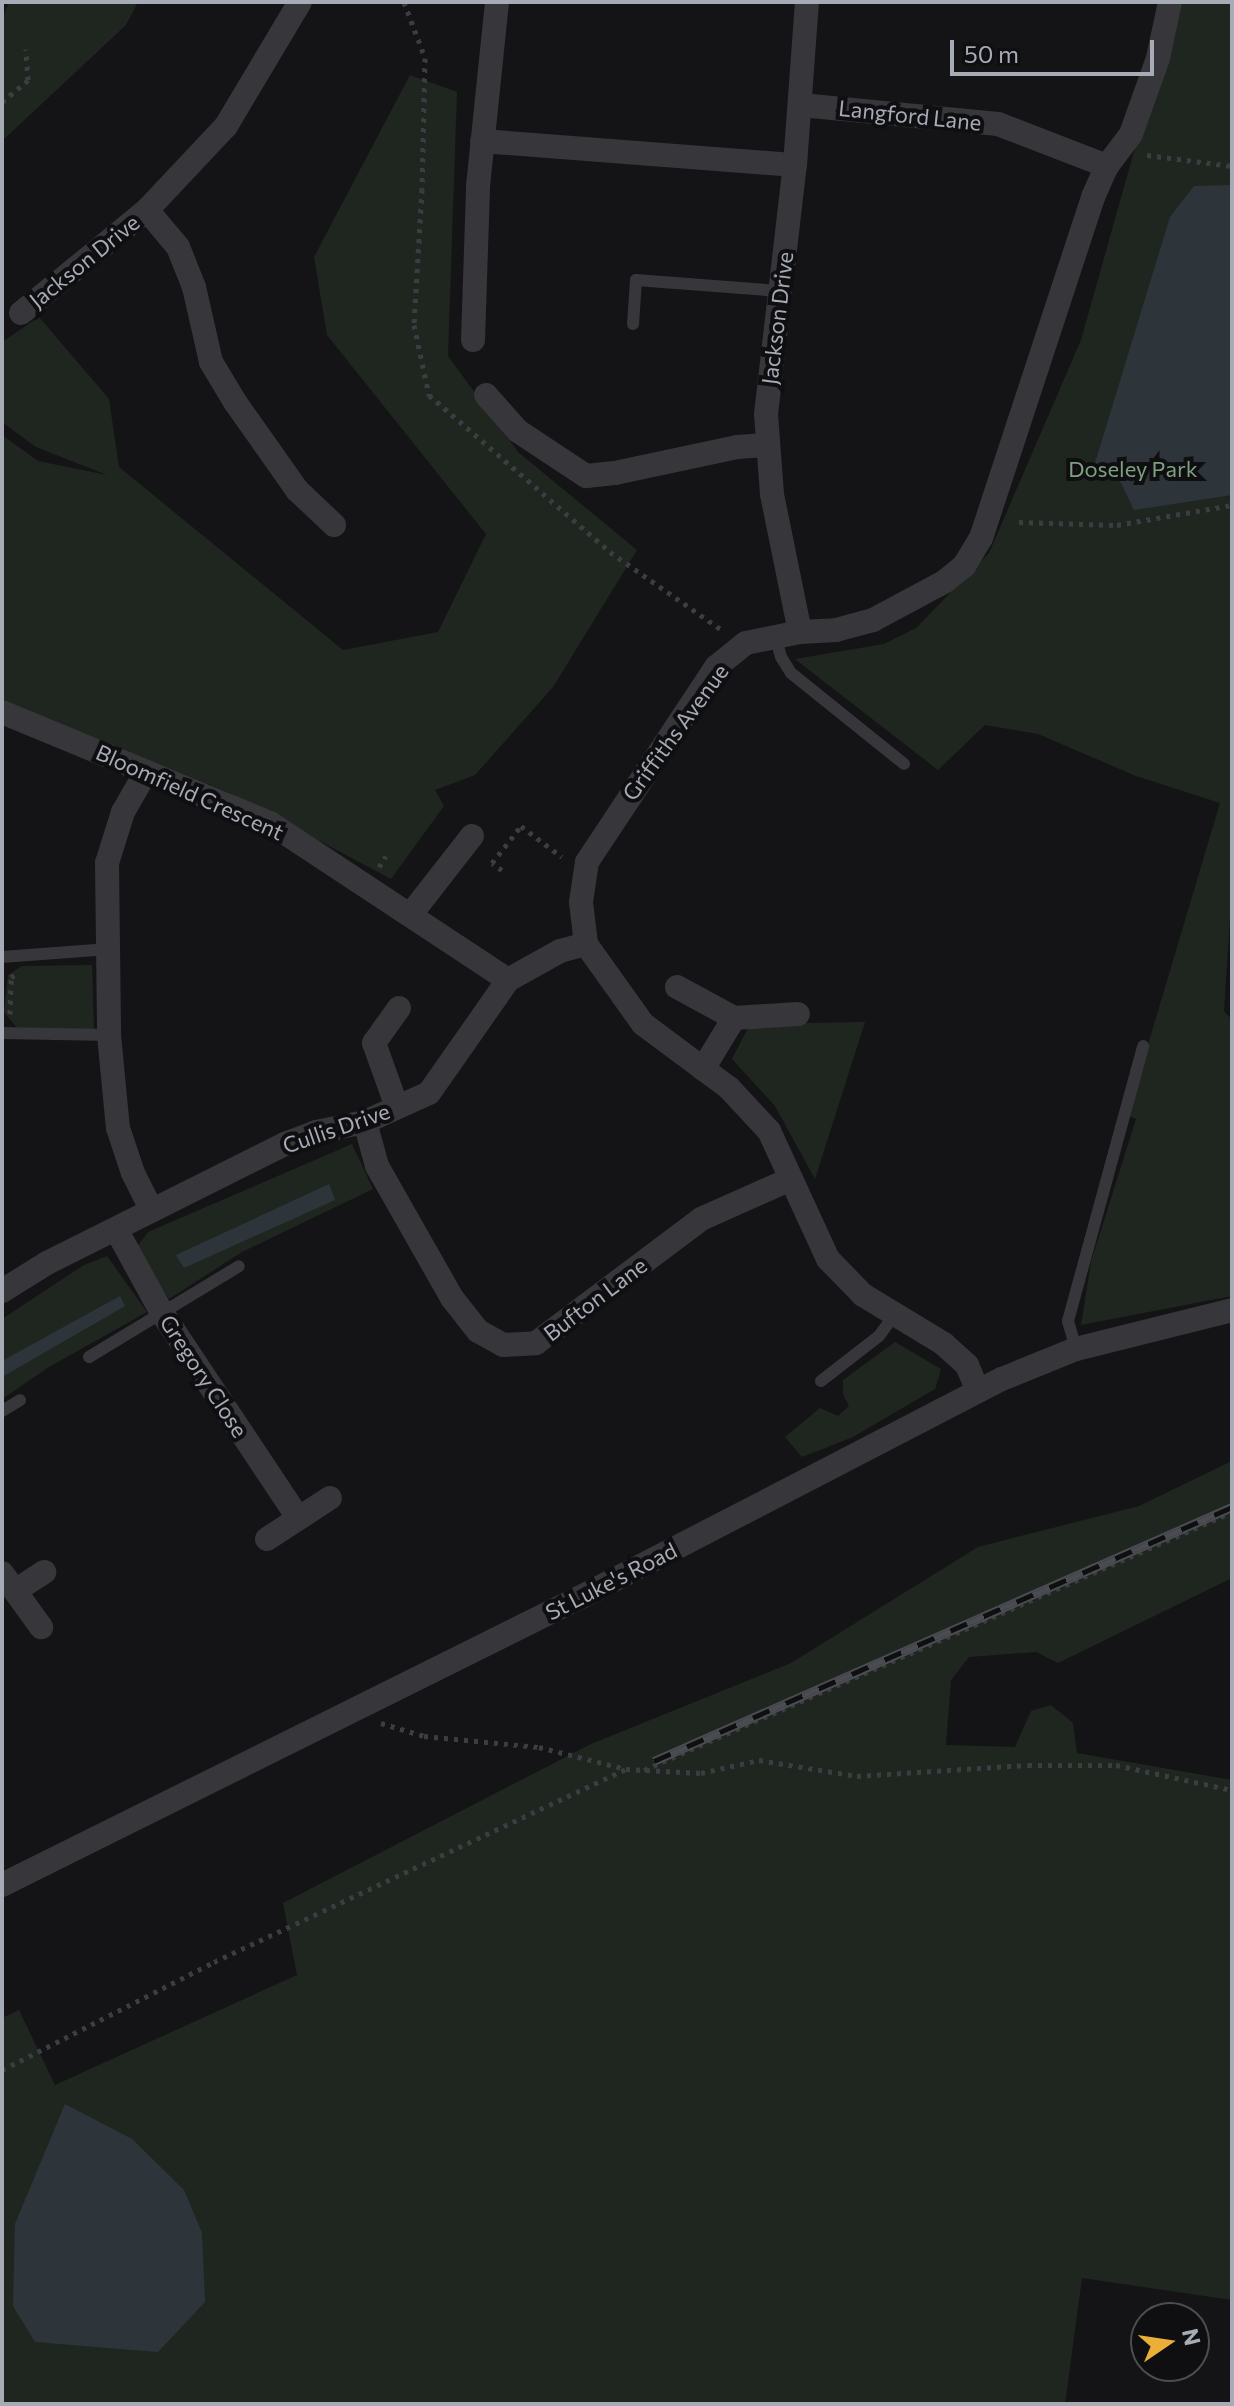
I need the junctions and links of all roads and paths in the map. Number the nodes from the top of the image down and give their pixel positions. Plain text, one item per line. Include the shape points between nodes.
1 (300, 2) edge
2 (404, 2) edge
3 (497, 2) edge
4 (807, 2) edge
5 (1170, 2) edge
6 (26, 49) dead end
7 (2, 102) edge
8 (801, 105) junction
9 (482, 141) junction
10 (1125, 143) junction
11 (795, 165) junction
12 (1107, 166) junction
13 (1232, 166) edge
14 (147, 210) junction
15 (780, 291) junction
16 (21, 313) dead end
17 (633, 324) dead end
18 (473, 340) dead end
19 (486, 395) dead end
20 (766, 445) junction
21 (1232, 505) edge
22 (1019, 522) dead end
23 (334, 525) dead end
24 (800, 632) junction
25 (775, 636) junction
26 (734, 652) junction
27 (2, 712) edge
28 (904, 764) dead end
29 (146, 772) junction
30 (472, 836) dead end
31 (569, 862) dead end
32 (502, 870) dead end
33 (411, 914) junction
34 (586, 944) junction
35 (109, 949) junction
36 (2, 957) edge
37 (23, 969) dead end
38 (508, 980) junction
39 (677, 987) dead end
40 (399, 1008) dead end
41 (798, 1014) dead end
42 (734, 1018) junction
43 (14, 1019) dead end
44 (2, 1033) edge
45 (109, 1035) junction
46 (1143, 1046) dead end
47 (703, 1069) junction
48 (397, 1107) junction
49 (365, 1122) junction
50 (791, 1179) junction
51 (152, 1211) junction
52 (117, 1231) junction
53 (239, 1266) dead end
54 (2, 1291) edge
55 (1232, 1310) edge
56 (162, 1313) junction
57 (894, 1315) junction
58 (1076, 1349) junction
59 (89, 1357) dead end
60 (821, 1381) dead end
61 (978, 1391) junction
62 (20, 1400) dead end
63 (2, 1411) edge
64 (330, 1498) dead end
65 (1232, 1512) edge
66 (298, 1518) junction
67 (267, 1539) dead end
68 (44, 1572) dead end
69 (9, 1582) edge
70 (41, 1627) dead end
71 (350, 1714) junction
72 (626, 1769) junction
73 (643, 1770) junction
74 (1232, 1790) edge
75 (2, 1885) edge
76 (2, 2070) edge

1 - 14 street, Jackson Drive via 226,126
2 - 26 path via 425,58 414,325 429,395 610,552 724,631
3 - 9 street
4 - 8 street, Jackson Drive
5 - 10 street, Griffiths Avenue via 1158,58
6 - 7 path via 28,80
8 - 11 street, Jackson Drive
8 - 12 street, Langford Lane via 998,124
9 - 11 street
9 - 18 street
10 - 12 street, Griffiths Avenue
10 - 13 path via 1148,156
11 - 15 street, Jackson Drive
12 - 24 street, Griffiths Avenue via 981,538 964,566 873,620
14 - 16 street, Jackson Drive
14 - 23 street, Jackson Drive via 178,247 194,287 211,362 227,389 297,490
15 - 17 lane via 636,280
15 - 20 street, Jackson Drive
19 - 20 street via 518,431 586,476
20 - 24 street, Jackson Drive
21 - 22 path via 1117,525
24 - 25 street, Griffiths Avenue
25 - 26 street, Griffiths Avenue via 746,643
25 - 28 lane via 791,673
26 - 34 street, Griffiths Avenue via 716,667 587,862 581,902
27 - 29 street, Bloomfield Crescent
29 - 33 street, Bloomfield Crescent via 270,823
29 - 35 street via 123,812 107,863
30 - 33 street
31 - 32 path via 521,826 492,863
33 - 38 street, Bloomfield Crescent
34 - 38 street, Cullis Drive via 560,951
34 - 47 street, Griffiths Avenue via 643,1024
35 - 36 lane
35 - 45 street
37 - 43 path via 11,977 9,1013
38 - 48 street, Cullis Drive via 429,1093
39 - 42 street
40 - 48 street via 374,1043
41 - 42 street
42 - 47 street
44 - 45 lane
45 - 51 street via 118,1128
46 - 58 lane via 1068,1321
47 - 50 street, Griffiths Avenue via 769,1131
48 - 49 street, Cullis Drive
49 - 50 street, Bufton Lane via 377,1166 452,1298 478,1331 503,1345 536,1343 701,1219
49 - 51 street, Cullis Drive via 285,1144
50 - 57 street, Griffiths Avenue via 828,1259 863,1295
51 - 52 street, Cullis Drive
52 - 54 street, Cullis Drive via 47,1263
52 - 56 street, Gregory Close
53 - 56 lane
55 - 58 street, St Luke's Road
56 - 59 lane
56 - 66 street, Gregory Close
57 - 60 lane via 879,1336
57 - 61 street, Griffiths Avenue via 944,1344 967,1365
58 - 61 street, St Luke's Road
61 - 71 street, St Luke's Road
62 - 63 lane
64 - 66 street
65 - 73 path
66 - 67 street
68 - 69 street
69 - 70 street
71 - 72 path via 424,1736 539,1747
71 - 75 street, St Luke's Road
72 - 73 path
72 - 76 path via 214,1962
73 - 74 path via 701,1773 759,1760 857,1776 1116,1765

